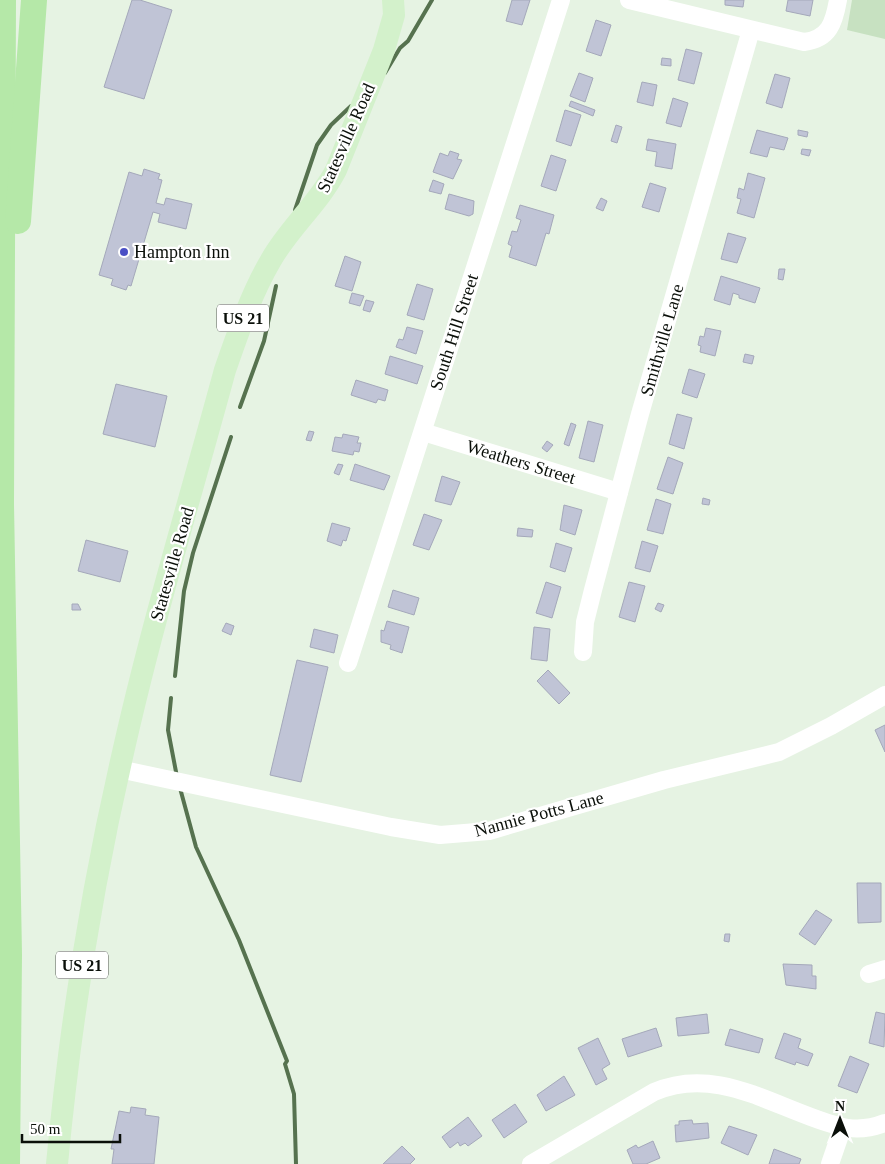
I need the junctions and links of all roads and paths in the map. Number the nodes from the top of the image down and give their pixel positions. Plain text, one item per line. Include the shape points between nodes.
1 (3, 0) edge
2 (34, 0) edge
3 (393, 0) edge
4 (561, 0) edge
5 (628, 0) edge
6 (838, 0) edge
7 (751, 30) junction
8 (1, 386) junction
9 (422, 432) junction
10 (619, 492) junction
11 (583, 652) dead end
12 (348, 664) dead end
13 (885, 694) edge
14 (119, 769) junction
15 (885, 1124) edge
16 (842, 1129) junction
17 (7, 1164) edge
18 (57, 1164) edge
19 (532, 1164) edge
20 (830, 1164) edge

1 - 8 highway
2 - 8 highway via 17,236
3 - 14 main road, Statesville Road / US 21 via 394,15 384,50 336,170 326,188 271,259 233,346 158,613
4 - 9 street, South Hill Street
5 - 7 street
6 - 7 street via 832,26 813,41 804,42
7 - 10 street, Smithville Lane
8 - 17 highway via 9,955
9 - 10 street, Weathers Street
9 - 12 street, South Hill Street
10 - 11 street, Smithville Lane via 587,614
13 - 14 street, Nannie Potts Lane via 779,752 664,780 489,831 440,835 390,827
14 - 18 main road, Statesville Road / US 21 via 84,951
15 - 16 street via 864,1130
16 - 19 street via 729,1087 691,1082 654,1092
16 - 20 street

